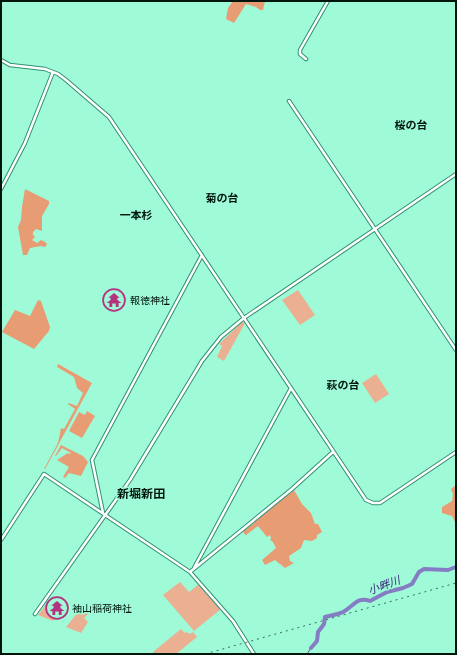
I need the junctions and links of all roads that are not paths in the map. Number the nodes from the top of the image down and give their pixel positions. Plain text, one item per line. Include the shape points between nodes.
1 (328, 1) edge
2 (306, 59) dead end
3 (1, 60) edge
4 (53, 72) junction
5 (289, 101) dead end
6 (456, 174) edge
7 (1, 189) edge
8 (374, 229) junction
9 (202, 255) junction
10 (244, 318) junction
11 (456, 350) edge
12 (291, 388) junction
13 (333, 452) junction
14 (456, 452) edge
15 (104, 514) junction
16 (1, 540) edge
17 (194, 568) junction
18 (190, 572) junction
19 (35, 614) dead end
20 (254, 654) edge

1 - 2 street via 300,50 300,54
3 - 4 street
4 - 7 street via 25,143
4 - 9 street via 109,117
5 - 8 street
6 - 8 street
8 - 10 street
8 - 11 street
9 - 10 street
9 - 15 street via 92,460
10 - 12 street
10 - 15 street via 221,337 202,361 130,480
12 - 13 street
12 - 17 street
13 - 14 street via 366,500 375,504
13 - 17 street via 292,489
15 - 16 street via 44,474
15 - 18 street
15 - 19 street
17 - 18 street
18 - 20 street via 233,621

